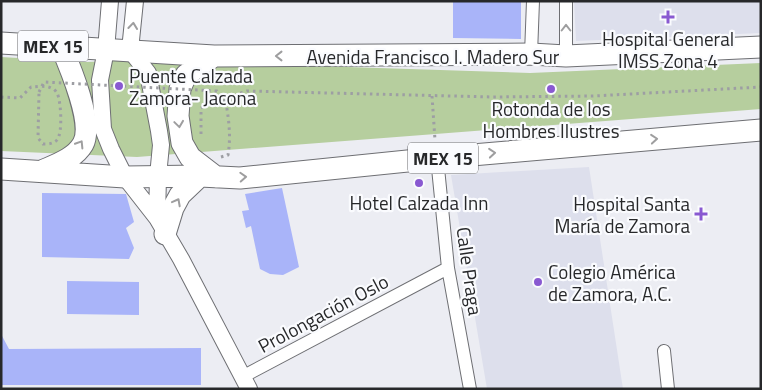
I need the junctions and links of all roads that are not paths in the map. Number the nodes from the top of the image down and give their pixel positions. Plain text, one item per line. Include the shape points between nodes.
1 (110, 1) edge
2 (135, 1) edge
3 (533, 1) edge
4 (566, 1) edge
5 (1, 43) edge
6 (61, 46) junction
7 (761, 47) edge
8 (106, 50) junction
9 (130, 50) junction
10 (531, 54) junction
11 (214, 56) junction
12 (566, 56) junction
13 (761, 130) edge
14 (437, 158) junction
15 (1, 169) edge
16 (42, 171) junction
17 (211, 171) junction
18 (158, 176) junction
19 (124, 177) junction
20 (161, 226) junction
21 (448, 268) junction
22 (664, 352) dead end
23 (246, 383) edge
24 (470, 389) edge
25 (668, 389) edge

1 - 8 street
9 -> 2 street
3 - 10 street
12 -> 4 street
5 - 6 main road, MEX 15
6 - 8 main road, MEX 15
16 -> 6 main road via 70,158 82,144 86,133 81,99
7 - 12 main road, Avenida Francisco I. Madero Sur / MEX 15
8 - 9 main road, Avenida Francisco I. Madero Sur / MEX 15
8 - 19 street via 100,80 103,128
9 - 11 main road, Avenida Francisco I. Madero Sur / MEX 15
9 - 18 street via 148,73 161,145
10 -> 11 main road, Avenida Francisco I. Madero Sur / MEX 15
10 - 12 main road, Avenida Francisco I. Madero Sur / MEX 15
11 -> 17 main road via 186,75 180,89 178,116 182,143 190,157
14 -> 13 main road, MEX 15
17 -> 14 main road, MEX 15 via 240,178
14 - 21 street, Calle Praga
15 - 16 main road, MEX 15
16 - 19 main road, MEX 15
17 - 18 main road, MEX 15
20 -> 17 main road via 180,195
18 - 19 main road, MEX 15
18 - 20 street
19 - 20 street
20 - 23 street
21 - 23 street, Prolongación Oslo
21 - 24 street, Calle Praga
22 - 25 street

